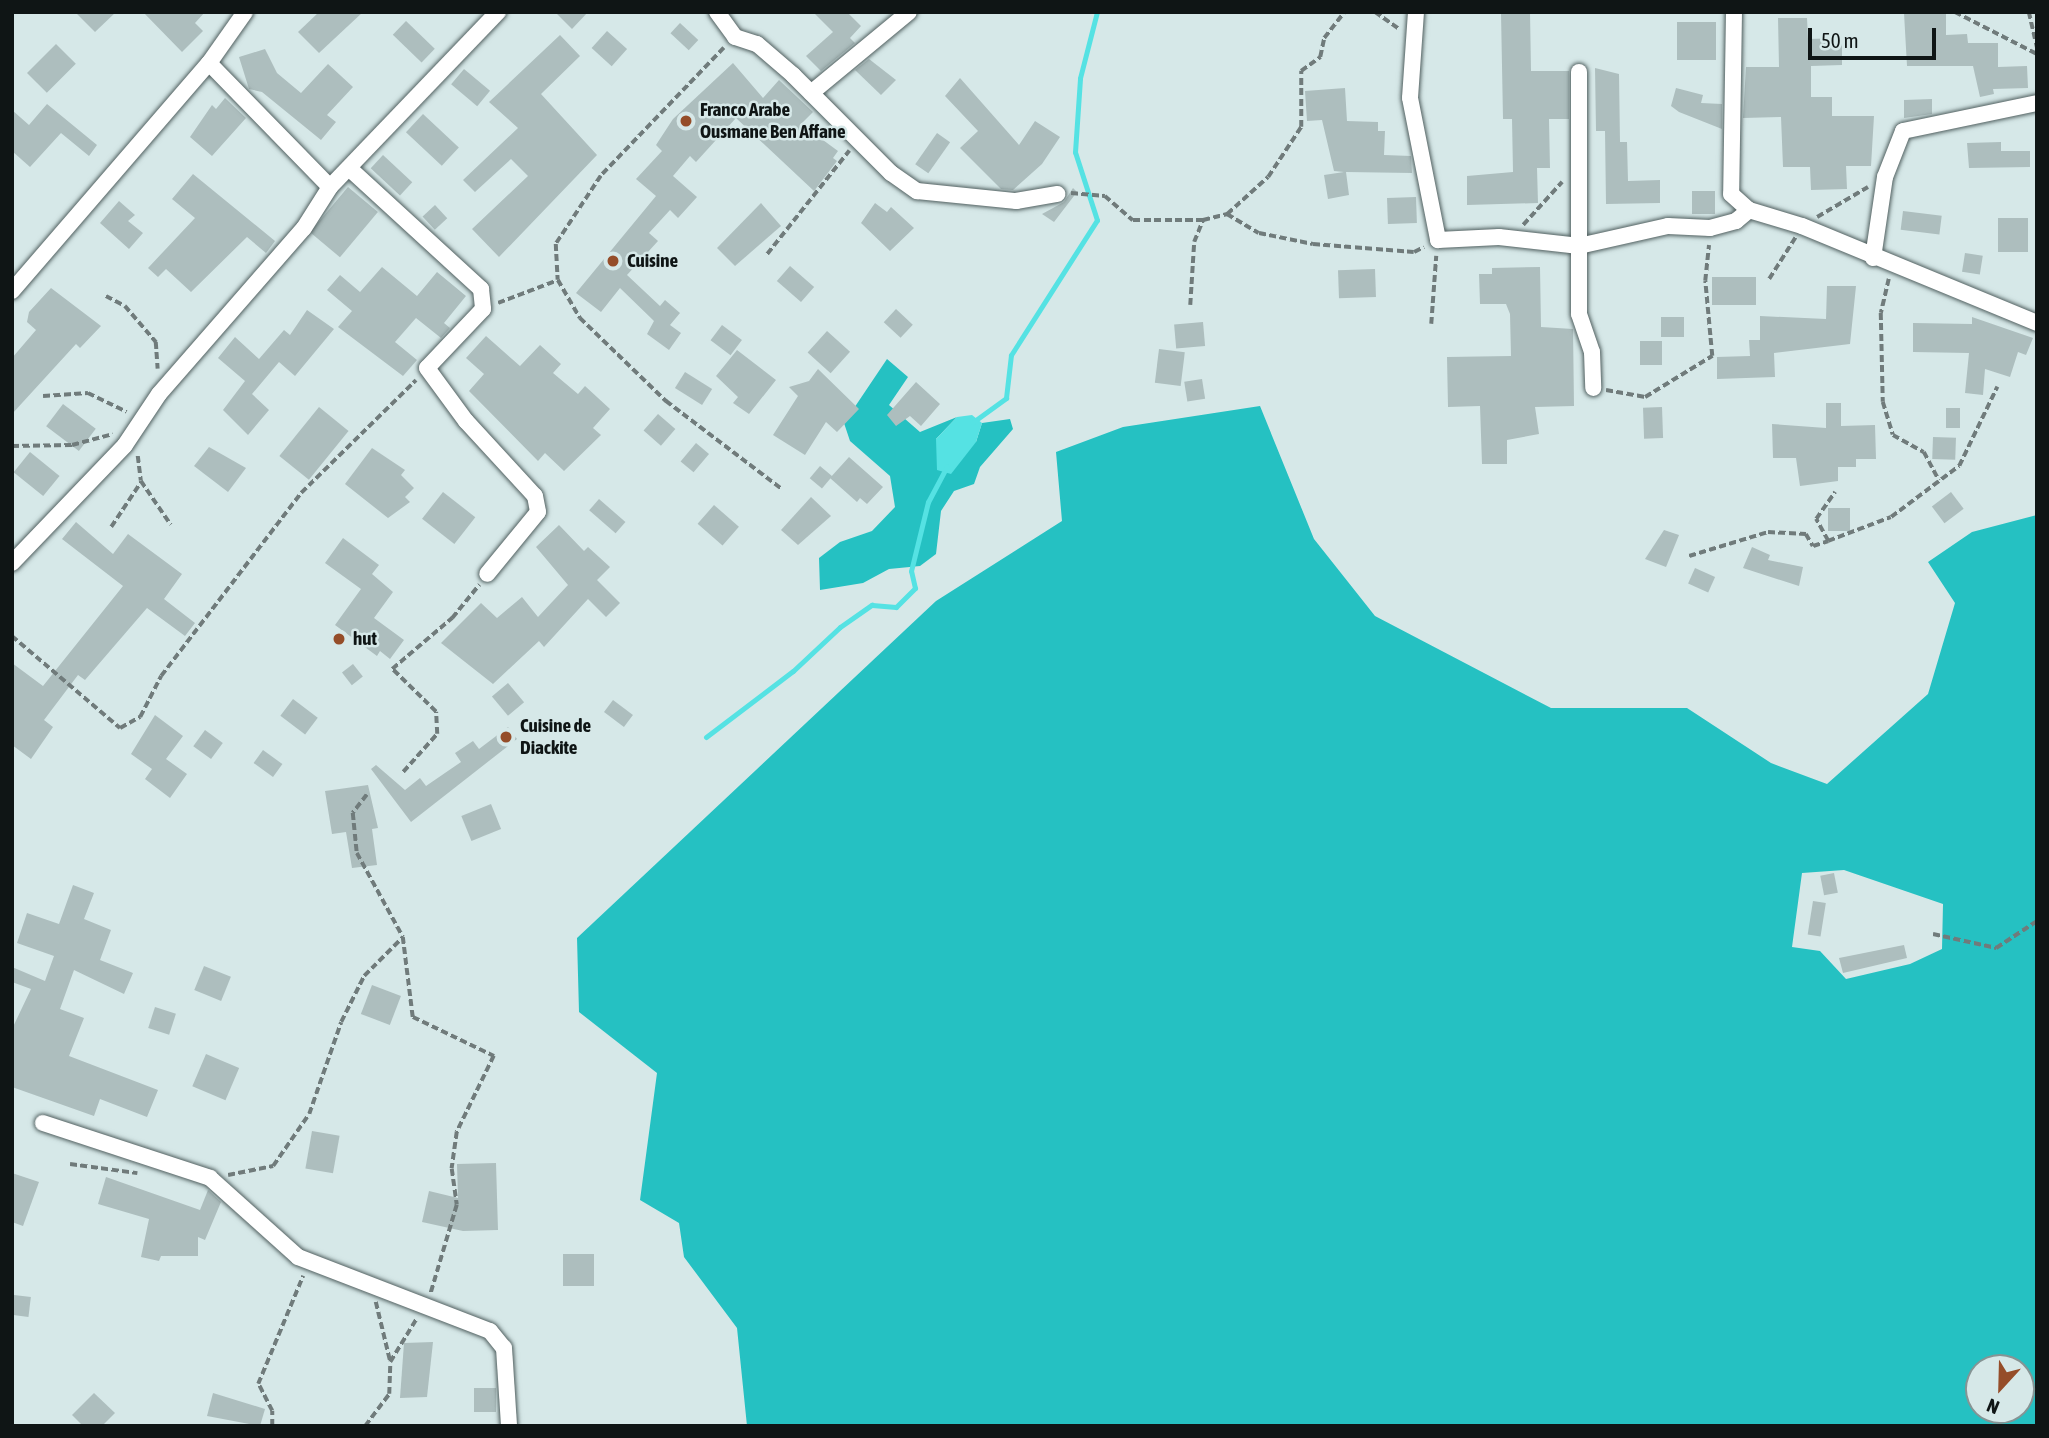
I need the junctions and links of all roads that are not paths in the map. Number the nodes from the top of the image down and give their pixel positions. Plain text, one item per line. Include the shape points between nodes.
1 (245, 12) edge
2 (498, 12) edge
3 (718, 12) edge
4 (909, 12) edge
5 (1416, 12) edge
6 (1734, 12) edge
7 (209, 63) junction
8 (1578, 72) dead end
9 (811, 93) junction
10 (2037, 103) edge
11 (350, 169) junction
12 (330, 187) junction
13 (1057, 194) road end
14 (1749, 210) junction
15 (1579, 246) junction
16 (1873, 258) junction
17 (12, 291) edge
18 (2037, 323) edge
19 (1593, 388) road end
20 (12, 563) edge
21 (486, 574) road end
22 (43, 1123) dead end
23 (509, 1426) edge

1 - 7 street
2 - 11 street
3 - 9 street via 735,37 757,44
4 - 9 street
5 - 15 street via 1410,98 1438,240 1516,238
6 - 14 street via 1731,194
7 - 12 street
7 - 17 street
8 - 15 street
9 - 13 street via 917,191 1016,201
10 - 16 street via 1903,131 1885,177
11 - 12 street
11 - 21 street via 481,289 483,309 427,368 466,421 535,496 538,512
12 - 20 street via 304,228 159,394 143,421 81,497
14 - 15 street via 1736,222 1710,229 1668,226
14 - 16 street via 1802,226
15 - 19 street via 1579,314 1592,352
16 - 18 street
22 - 23 street via 210,1178 298,1257 489,1331 504,1348

